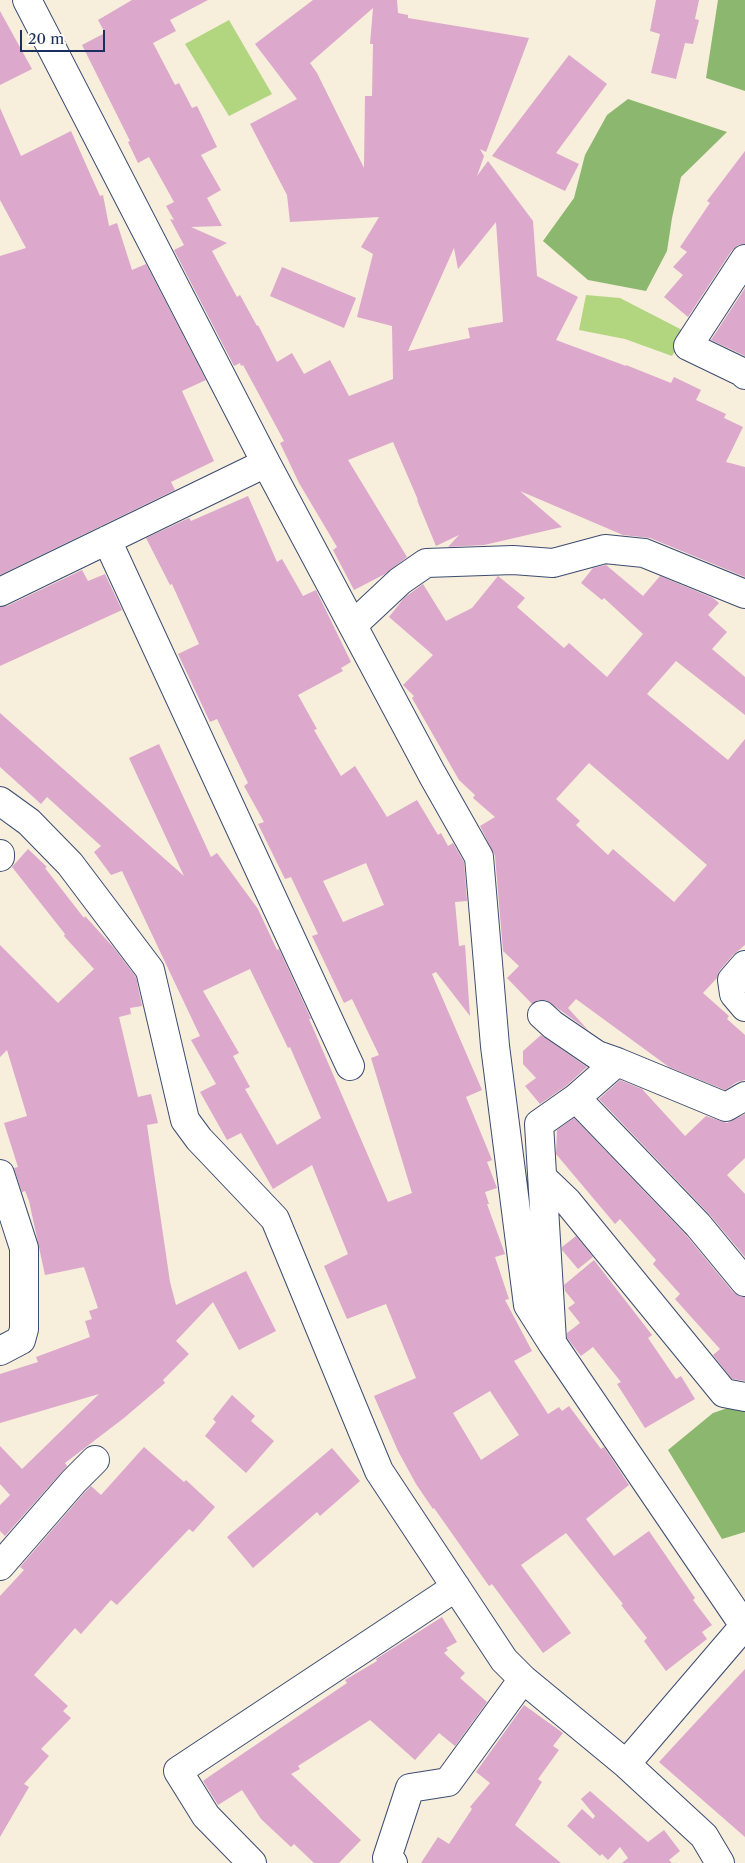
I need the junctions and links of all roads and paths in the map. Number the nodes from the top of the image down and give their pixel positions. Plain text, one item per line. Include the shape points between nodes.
1 (27, 0) edge
2 (745, 259) edge
3 (745, 375) edge
4 (266, 463) junction
5 (107, 540) junction
6 (0, 592) edge
7 (745, 594) edge
8 (353, 625) junction
9 (0, 801) edge
10 (745, 965) edge
11 (745, 1007) edge
12 (542, 1015) dead end
13 (617, 1062) junction
14 (350, 1066) dead end
15 (745, 1096) edge
16 (576, 1098) junction
17 (0, 1174) edge
18 (543, 1178) junction
19 (745, 1282) edge
20 (552, 1343) junction
21 (0, 1351) edge
22 (745, 1397) edge
23 (95, 1460) dead end
24 (0, 1566) edge
25 (456, 1587) junction
26 (744, 1626) edge
27 (523, 1679) junction
28 (626, 1764) junction
29 (252, 1863) edge
30 (394, 1863) edge
31 (720, 1863) edge

1 - 4 street
2 - 3 street via 688,346
4 - 5 street
4 - 8 street
5 - 6 street
5 - 14 street
7 - 8 street via 644,554 605,549 553,563 513,560 426,563 400,581
8 - 20 street via 479,857 495,1046 528,1305
9 - 25 street via 29,822 70,864 150,970 185,1120 275,1219 379,1472
10 - 11 street via 732,980 734,994
12 - 13 street via 597,1056
13 - 15 street via 726,1107
13 - 16 street
16 - 18 street via 539,1124
16 - 19 street via 698,1225
17 - 21 street via 24,1248 24,1329 21,1340
18 - 20 street
18 - 22 street via 567,1201 724,1393
20 - 26 street
23 - 24 street
25 - 27 street via 504,1660
25 - 29 street via 178,1771 206,1816
26 - 28 street
27 - 28 street
27 - 30 street via 448,1782 410,1788 387,1858
28 - 31 street via 704,1836

